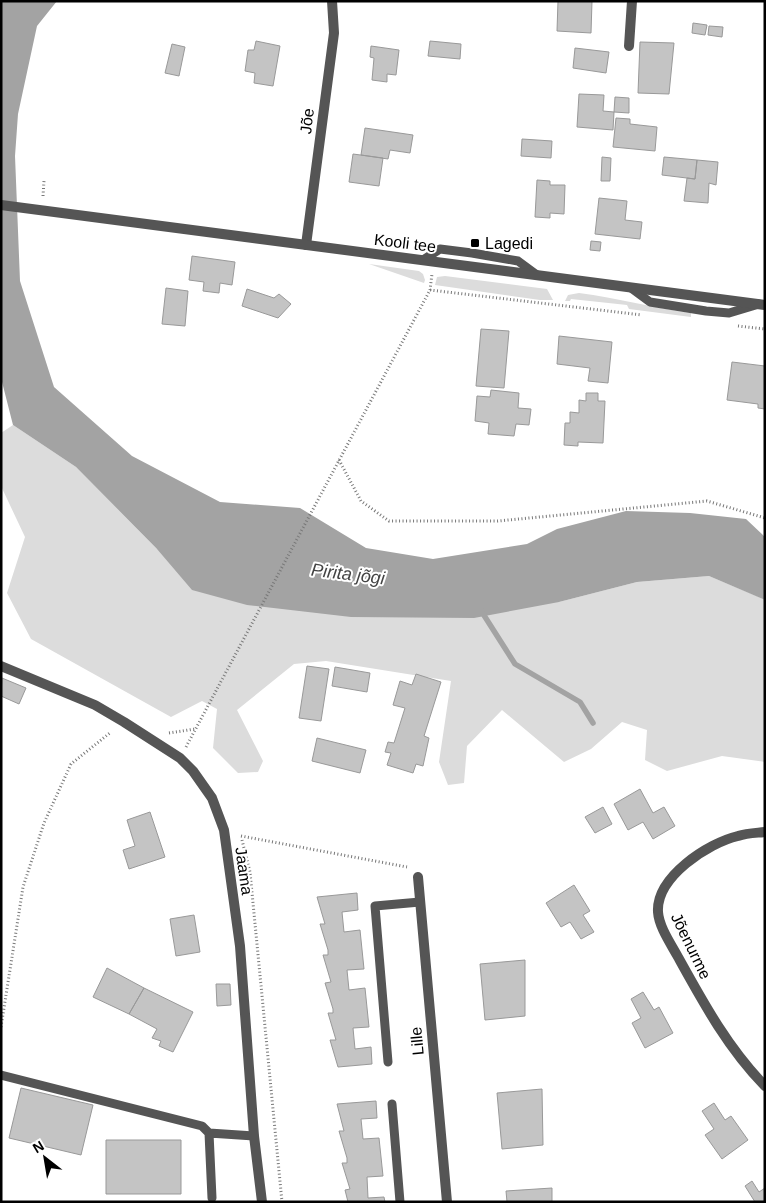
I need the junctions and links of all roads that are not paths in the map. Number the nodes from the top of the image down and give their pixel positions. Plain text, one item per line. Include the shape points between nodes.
1 (332, 1) edge
2 (632, 1) edge
3 (629, 46) dead end
4 (1, 205) edge
5 (306, 245) junction
6 (762, 305) edge
7 (1, 666) edge
8 (765, 832) edge
9 (418, 877) road end
10 (420, 902) junction
11 (388, 1062) dead end
12 (1, 1075) edge
13 (765, 1086) edge
14 (392, 1104) dead end
15 (209, 1133) junction
16 (254, 1136) junction
17 (212, 1198) dead end
18 (262, 1202) edge
19 (400, 1202) edge
20 (447, 1202) edge

1 - 5 street, Jõe via 334,33
2 - 3 street
4 - 5 street, Kooli tee
5 - 6 street, Kooli tee
7 - 16 street, Jaama via 95,705 124,722 180,758 212,798 224,830 240,946
8 - 13 street, Jõenurme via 737,836 710,848 683,866 663,888 658,913 712,1019 742,1063
9 - 10 street, Lille
10 - 11 lane via 375,906
10 - 20 street, Lille
12 - 15 lane via 202,1126
14 - 19 lane
15 - 16 lane
15 - 17 lane
16 - 18 street, Jaama

